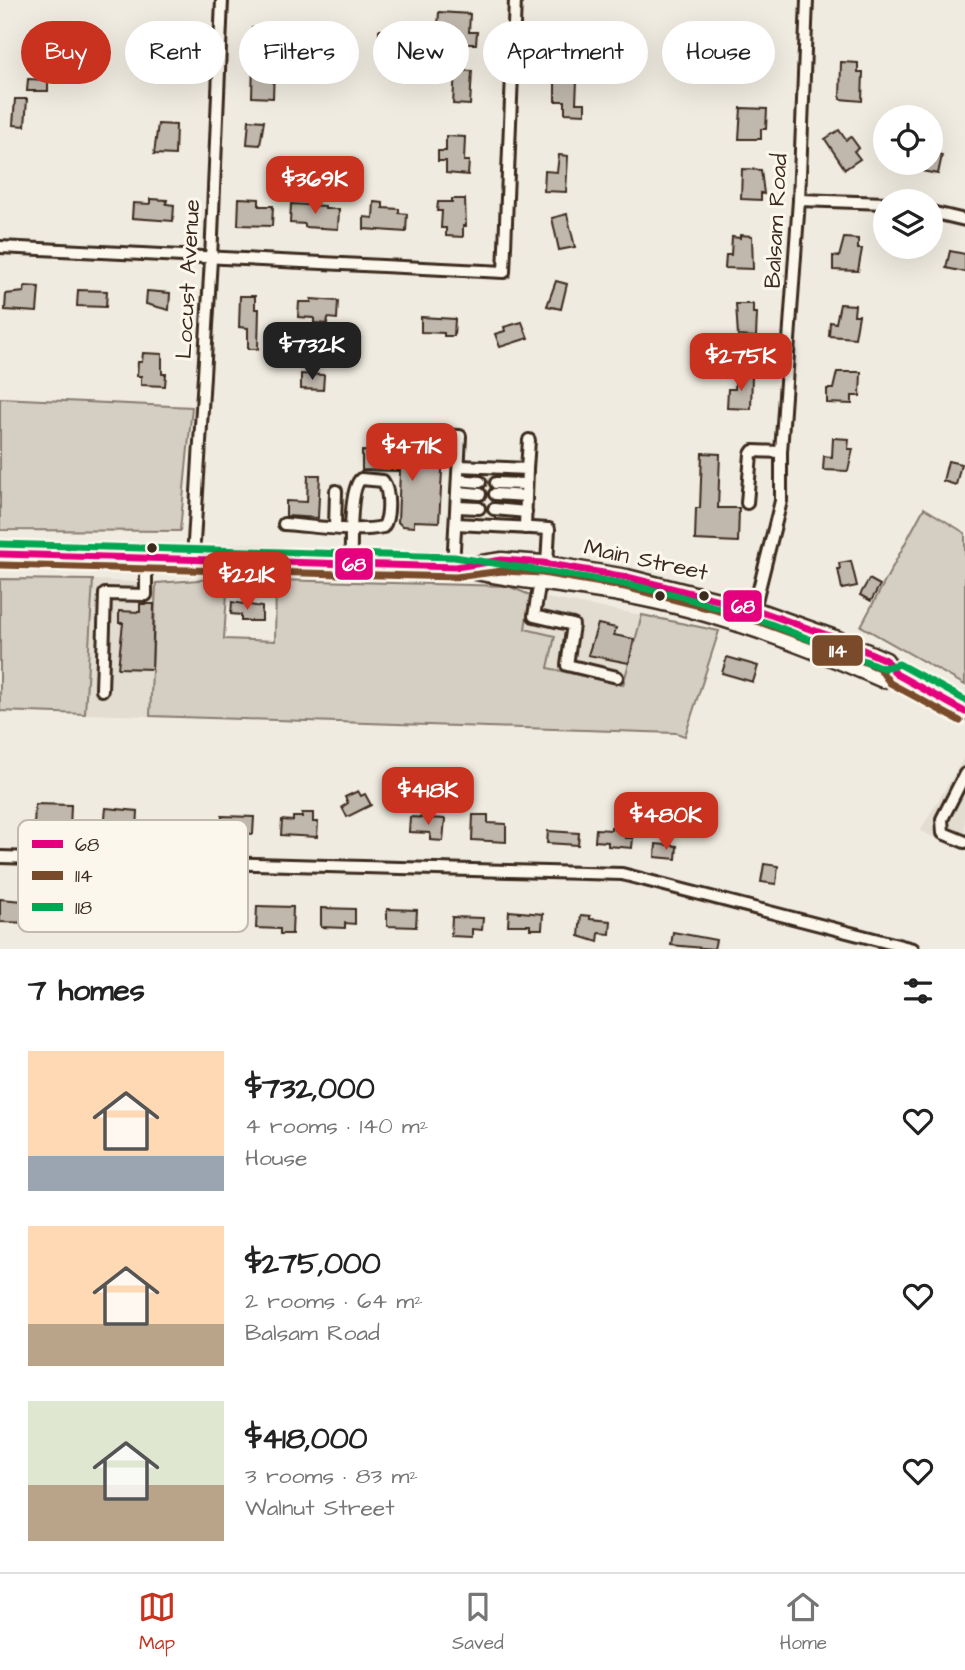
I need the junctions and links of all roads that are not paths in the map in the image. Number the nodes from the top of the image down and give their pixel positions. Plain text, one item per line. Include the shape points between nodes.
1 (222, 0) edge
2 (515, 0) edge
3 (807, 0) edge
4 (799, 200) junction
5 (873, 203) edge
6 (943, 215) edge
7 (965, 220) edge
8 (0, 247) edge
9 (211, 259) junction
10 (429, 435) dead end
11 (529, 440) dead end
12 (781, 452) junction
13 (459, 466) junction
14 (527, 469) junction
15 (458, 486) junction
16 (480, 488) dead end
17 (496, 489) dead end
18 (526, 490) junction
19 (336, 491) dead end
20 (747, 503) dead end
21 (457, 507) junction
22 (479, 508) dead end
23 (494, 509) dead end
24 (526, 512) junction
25 (284, 524) dead end
26 (456, 524) junction
27 (335, 527) junction
28 (352, 528) junction
29 (525, 528) junction
30 (0, 554) edge
31 (146, 558) junction
32 (193, 559) junction
33 (351, 564) junction
34 (547, 564) junction
35 (453, 567) junction
36 (540, 580) junction
37 (639, 597) junction
38 (754, 609) junction
39 (896, 674) junction
40 (617, 677) dead end
41 (102, 690) dead end
42 (965, 712) edge
43 (965, 775) edge
44 (965, 842) edge
45 (0, 857) edge
46 (18, 857) edge
47 (248, 864) edge
48 (913, 949) edge

1 - 9 street, Locust Avenue
2 - 9 street via 504,272
3 - 4 street, Balsam Road
4 - 5 street
4 - 12 street, Balsam Road
6 - 7 street
8 - 9 street
9 - 32 street, Locust Avenue
10 - 13 street via 460,436
11 - 14 street
12 - 20 street via 751,454
12 - 38 street, Balsam Road via 781,501
13 - 14 street
13 - 15 street
14 - 18 street
15 - 16 street
15 - 21 street
17 - 18 street
18 - 24 street
19 - 27 street
21 - 22 street
21 - 26 street
23 - 24 street
24 - 29 street
25 - 27 street
26 - 29 street
26 - 35 street
27 - 28 street
28 - 28 street via 358,481 383,481 386,525
28 - 33 street
29 - 34 street via 549,529
30 - 31 main road, Main Street
31 - 32 main road, Main Street
31 - 41 street via 146,595 104,594
32 - 33 main road, Main Street
33 - 35 main road, Main Street
34 - 35 main road, Main Street via 502,560
34 - 38 main road, Main Street via 627,577
35 - 36 main road, Main Street via 501,578
36 - 37 main road, Main Street
36 - 40 street via 534,617 573,625 567,665
37 - 38 main road via 669,598 737,612
37 - 39 main road, Main Street via 769,633 883,680
38 - 39 main road, Main Street via 886,660
39 - 42 main road, Main Street
43 - 44 street via 942,819 943,833
45 - 46 street
47 - 48 street via 622,874

